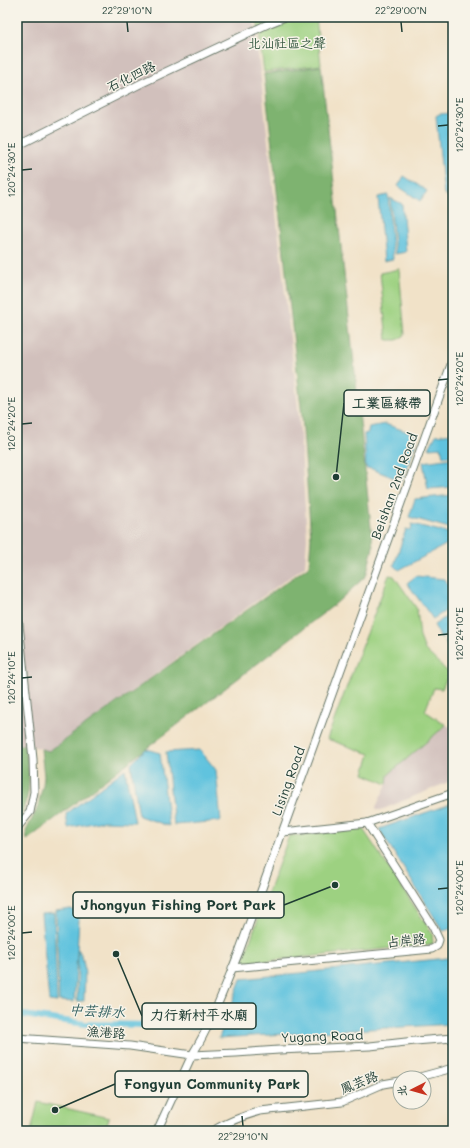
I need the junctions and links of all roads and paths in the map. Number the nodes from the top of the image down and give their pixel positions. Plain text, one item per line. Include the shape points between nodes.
1 (285, 17) edge
2 (17, 146) edge
3 (453, 359) edge
4 (383, 554) joint
5 (17, 606) edge
6 (453, 793) edge
7 (367, 823) junction
8 (17, 828) edge
9 (282, 832) junction
10 (232, 968) junction
11 (17, 1038) edge
12 (453, 1038) edge
13 (192, 1055) junction
14 (453, 1068) edge
15 (432, 1074) edge
16 (392, 1082) edge
17 (157, 1131) edge
18 (212, 1131) edge

1 - 2 street, 石化四路 via 142,83
3 - 4 street, Beishan 2nd Road
4 - 9 street, Lising Road
5 - 8 street via 33,759 34,792 30,812
6 - 7 street
7 - 9 street
7 - 10 street, 占岸路 via 433,927 440,940 437,946 432,949
9 - 10 street, Lising Road
10 - 13 street, Lising Road
11 - 13 street, 漁港路 via 130,1046
12 - 13 street, Yugang Road via 370,1046
13 - 17 street, Lising Road
14 - 15 street
16 - 18 street, 鳳芸路 via 342,1102 248,1114

